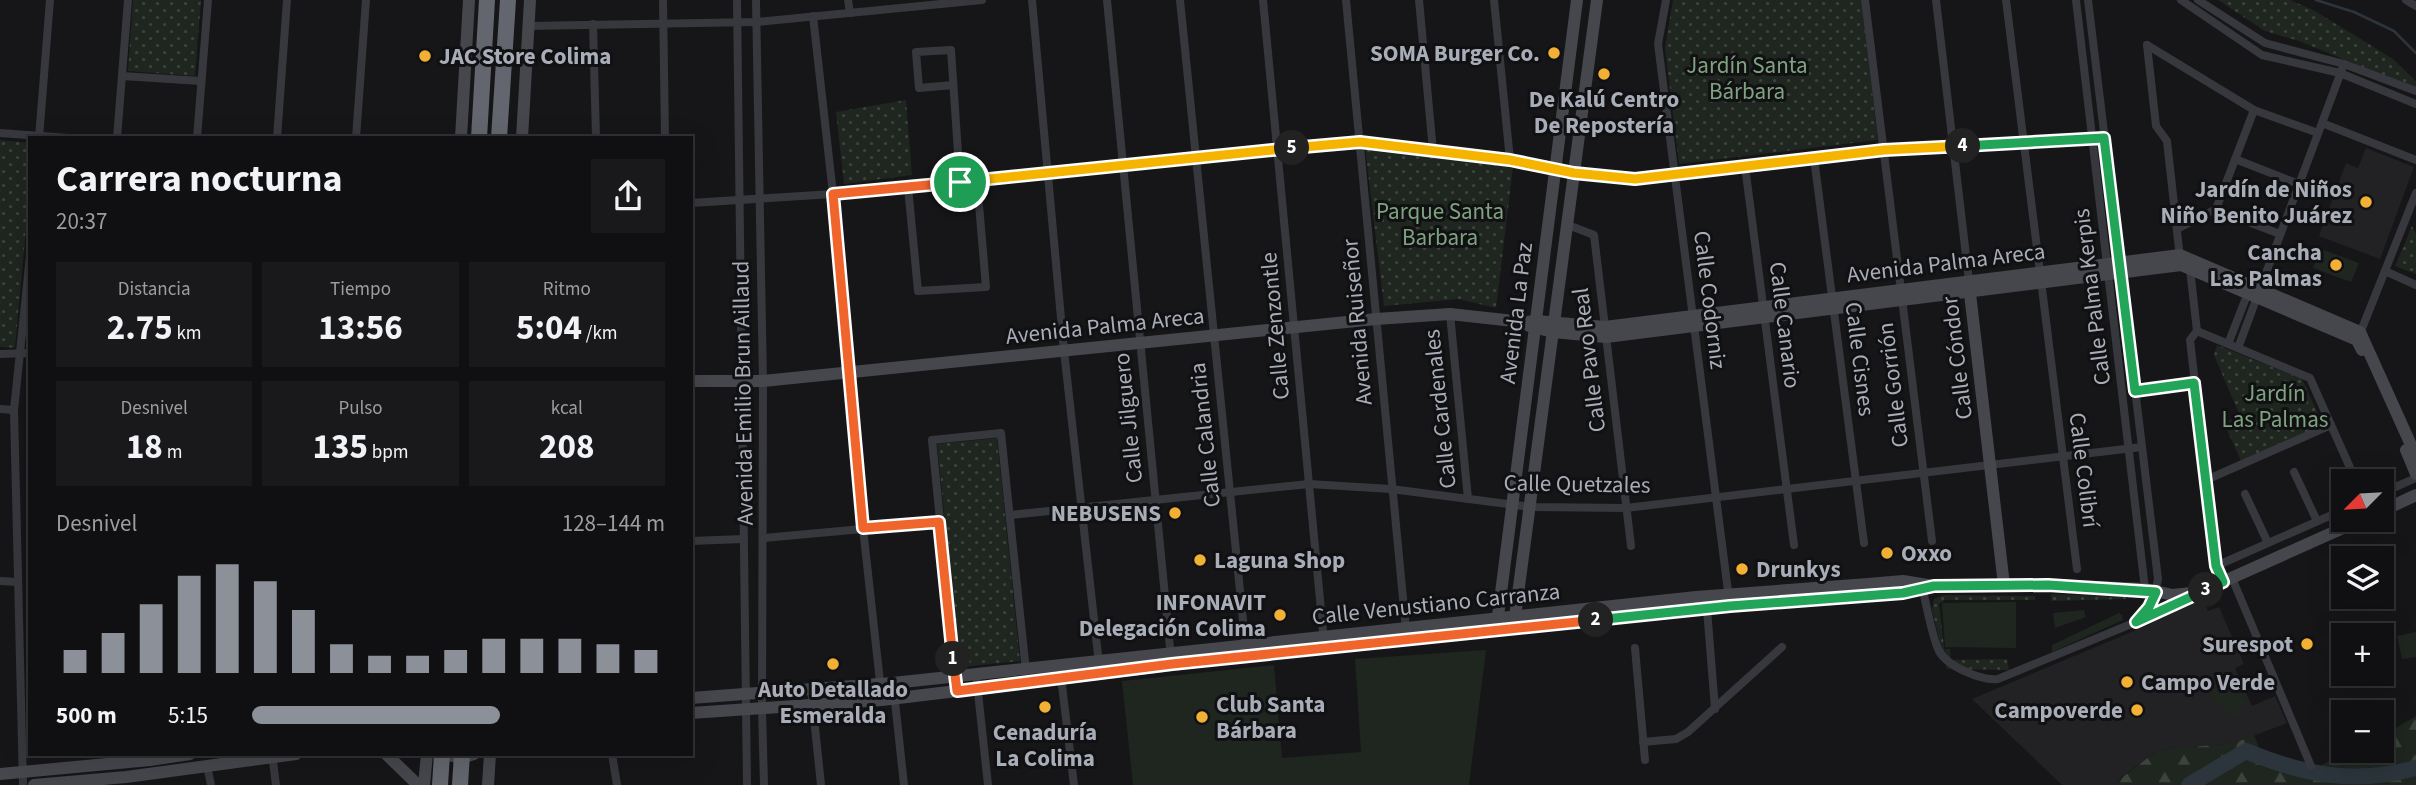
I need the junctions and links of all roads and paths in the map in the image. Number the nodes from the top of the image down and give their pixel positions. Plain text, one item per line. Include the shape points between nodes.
1 (51, 0) edge
2 (128, 0) edge
3 (208, 0) edge
4 (287, 0) edge
5 (366, 0) edge
6 (469, 0) edge
7 (487, 0) edge
8 (508, 0) edge
9 (515, 0) edge
10 (530, 0) edge
11 (663, 0) edge
12 (737, 0) edge
13 (756, 0) edge
14 (848, 0) edge
15 (982, 0) edge
16 (1032, 0) edge
17 (1107, 0) edge
18 (1180, 0) edge
19 (1263, 0) edge
20 (1346, 0) edge
21 (1419, 0) edge
22 (1494, 0) edge
23 (1577, 0) edge
24 (1597, 0) edge
25 (1666, 0) edge
26 (1865, 0) edge
27 (1936, 0) edge
28 (2006, 0) edge
29 (2077, 0) edge
30 (2088, 0) edge
31 (2181, 0) edge
32 (2198, 0) edge
33 (2406, 0) edge
34 (892, 4) edge
35 (2416, 6) edge
36 (849, 13) junction
37 (813, 16) junction
38 (756, 22) junction
39 (737, 23) junction
40 (593, 24) junction
41 (663, 24) junction
42 (528, 26) junction
43 (504, 58) junction
44 (2344, 64) junction
45 (2340, 74) junction
46 (122, 76) junction
47 (201, 81) junction
48 (953, 85) junction
49 (2416, 91) edge
50 (2416, 104) edge
51 (2254, 110) junction
52 (2322, 123) junction
53 (0, 133) edge
54 (2318, 133) junction
55 (29, 136) edge
56 (39, 136) edge
57 (117, 136) edge
58 (197, 136) edge
59 (278, 136) edge
60 (356, 136) edge
61 (461, 136) edge
62 (479, 136) edge
63 (499, 136) edge
64 (522, 136) edge
65 (596, 136) edge
66 (665, 136) edge
67 (2104, 138) junction
68 (2092, 139) junction
69 (1360, 142) junction
70 (2024, 142) junction
71 (1953, 146) junction
72 (1277, 150) junction
73 (1884, 150) junction
74 (1433, 151) junction
75 (1196, 158) junction
76 (1814, 158) junction
77 (2235, 159) junction
78 (2416, 159) edge
79 (1510, 160) junction
80 (1123, 165) junction
81 (1745, 166) junction
82 (1554, 169) junction
83 (1049, 173) junction
84 (1574, 173) junction
85 (1675, 174) junction
86 (977, 181) junction
87 (960, 182) junction
88 (2299, 184) junction
89 (908, 187) junction
90 (2416, 192) edge
91 (833, 194) junction
92 (761, 200) junction
93 (741, 201) junction
94 (693, 203) edge
95 (2412, 204) junction
96 (2216, 209) junction
97 (2416, 213) edge
98 (2239, 219) dead end
99 (2252, 223) dead end
100 (1568, 225) junction
101 (2177, 229) junction
102 (2280, 234) junction
103 (2184, 263) junction
104 (2114, 268) junction
105 (2385, 271) junction
106 (28, 274) edge
107 (2041, 277) junction
108 (2416, 285) edge
109 (1969, 286) junction
110 (2254, 290) junction
111 (1901, 295) junction
112 (1833, 303) junction
113 (1764, 312) junction
114 (1450, 314) junction
115 (1376, 319) junction
116 (1694, 321) junction
117 (1536, 325) junction
118 (1554, 328) junction
119 (1294, 329) junction
120 (2197, 331) junction
121 (1605, 332) junction
122 (1214, 336) junction
123 (2359, 336) junction
124 (1140, 344) junction
125 (2228, 344) junction
126 (2238, 348) junction
127 (1064, 351) junction
128 (19, 353) junction
129 (28, 353) edge
130 (0, 354) edge
131 (849, 372) junction
132 (693, 381) edge
133 (741, 381) junction
134 (763, 381) junction
135 (2194, 383) junction
136 (2135, 391) junction
137 (0, 409) edge
138 (14, 410) junction
139 (2331, 425) junction
140 (2142, 447) junction
141 (2129, 449) junction
142 (2063, 456) junction
143 (2416, 456) edge
144 (1990, 465) junction
145 (2351, 469) edge
146 (2294, 472) dead end
147 (1923, 473) junction
148 (2416, 476) edge
149 (2206, 480) junction
150 (1856, 481) junction
151 (1309, 484) junction
152 (2394, 487) edge
153 (1391, 489) junction
154 (1787, 489) junction
155 (1230, 492) junction
156 (2245, 494) dead end
157 (2416, 495) edge
158 (1716, 498) junction
159 (1468, 499) junction
160 (1155, 500) junction
161 (1512, 505) junction
162 (2394, 505) edge
163 (1081, 507) junction
164 (1531, 507) junction
165 (1626, 508) junction
166 (1010, 514) junction
167 (2331, 516) edge
168 (939, 522) junction
169 (2317, 522) junction
170 (863, 528) junction
171 (2334, 532) edge
172 (764, 538) junction
173 (743, 540) junction
174 (693, 541) edge
175 (1932, 541) dead end
176 (1864, 543) dead end
177 (2267, 543) junction
178 (1794, 545) dead end
179 (1631, 546) dead end
180 (2216, 566) junction
181 (2077, 569) dead end
182 (2227, 580) junction
183 (0, 581) edge
184 (17, 582) junction
185 (2004, 585) junction
186 (1926, 586) junction
187 (2151, 590) junction
188 (2200, 593) junction
189 (1729, 600) junction
190 (1700, 605) junction
191 (1515, 622) junction
192 (2136, 622) junction
193 (1497, 624) junction
194 (1407, 634) junction
195 (1324, 644) junction
196 (1782, 647) dead end
197 (1635, 648) dead end
198 (1246, 651) junction
199 (1171, 659) junction
200 (1097, 660) junction
201 (1061, 671) junction
202 (1104, 673) junction
203 (976, 674) junction
204 (1027, 676) junction
205 (955, 677) junction
206 (887, 683) junction
207 (811, 689) junction
208 (977, 689) junction
209 (957, 691) junction
210 (762, 693) junction
211 (745, 694) junction
212 (693, 698) edge
213 (888, 700) junction
214 (812, 706) junction
215 (762, 709) junction
216 (1715, 709) junction
217 (745, 710) junction
218 (693, 713) edge
219 (1643, 742) junction
220 (176, 756) edge
221 (273, 756) edge
222 (388, 756) edge
223 (427, 756) edge
224 (443, 756) edge
225 (462, 756) edge
226 (612, 756) edge
227 (491, 759) edge
228 (1645, 760) dead end
229 (125, 763) junction
230 (207, 766) junction
231 (2311, 766) dead end
232 (21, 770) junction
233 (0, 774) edge
234 (126, 777) junction
235 (23, 785) edge
236 (34, 785) edge
237 (211, 785) edge
238 (276, 785) edge
239 (418, 785) edge
240 (425, 785) edge
241 (440, 785) edge
242 (460, 785) edge
243 (488, 785) edge
244 (617, 785) edge
245 (747, 785) edge
246 (764, 785) edge
247 (821, 785) edge
248 (904, 785) edge
249 (988, 785) edge
250 (1073, 785) edge

1 - 56 street
2 - 46 street
3 - 47 street
4 - 59 street
5 - 60 street
6 - 61 street
7 - 62 highway
8 - 43 highway
9 - 43 highway
10 - 42 street
11 - 41 street
12 - 39 street, Avenida Emilio Brun Aillaud
13 - 38 street, Avenida Emilio Brun Aillaud
14 - 36 street
15 - 34 street
16 - 83 street
17 - 80 street, Calle Jilguero
18 - 75 street, Calle Calandria
19 - 72 street, Calle Zenzontle
20 - 69 street, Avenida Ruiseñor
21 - 74 street
22 - 79 street
23 - 82 street, Avenida La Paz
24 - 84 street, Avenida La Paz
25 - 85 street, Calle Codorniz via 1658,44
26 - 73 street, Calle Gorrión
27 - 71 street, Calle Cóndor
28 - 70 street, Calle Colibrí
29 - 68 street, Calle Palma Kerpis
30 - 67 street, Calle Palma Kerpis
31 - 45 street via 2262,55
32 - 44 street via 2265,43
33 - 35 street
34 - 36 street
36 - 37 street
37 - 38 street
37 - 91 street
38 - 39 street
38 - 92 street, Avenida Emilio Brun Aillaud
39 - 41 street
39 - 93 street, Avenida Emilio Brun Aillaud
40 - 41 street
40 - 42 street
40 - 65 street
41 - 66 street
42 - 64 street
43 - 63 highway
44 - 45 street
44 - 49 street
45 - 50 street
45 - 52 street
46 - 47 street
46 - 57 street
47 - 58 street
48 - 48 street via 951,50 916,52 919,88
48 - 87 street
51 - 54 street
51 - 77 street
51 - 101 street via 2147,45 2157,126 2167,141
52 - 54 street
52 - 78 street
53 - 55 street
54 - 88 street
67 - 68 street
67 - 104 street, Calle Palma Kerpis
68 - 70 street
68 - 104 street, Calle Palma Kerpis
69 - 72 street
69 - 74 street
69 - 115 street, Avenida Ruiseñor
70 - 71 street
70 - 107 street, Calle Colibrí
71 - 73 street
71 - 109 street, Calle Cóndor
72 - 75 street
72 - 119 street, Calle Zenzontle
73 - 76 street
73 - 111 street, Calle Gorrión
74 - 79 street
75 - 80 street
75 - 122 street, Calle Calandria
76 - 81 street
76 - 112 street, Calle Cisnes
77 - 88 street
77 - 96 street
79 - 82 street
80 - 83 street
80 - 124 street, Calle Jilguero
81 - 85 street
81 - 113 street, Calle Canario
82 - 84 street
82 - 117 street, Avenida La Paz
83 - 86 street
83 - 127 street
84 - 85 street via 1635,179
84 - 100 street, Avenida La Paz
85 - 116 street, Calle Codorniz
86 - 87 street
86 - 89 street via 986,287 918,291
87 - 89 street
88 - 102 street
89 - 91 street
90 - 95 street
91 - 92 street
91 - 131 street
92 - 93 street
92 - 134 street, Avenida Emilio Brun Aillaud
93 - 94 street
93 - 133 street, Avenida Emilio Brun Aillaud
95 - 97 street
95 - 105 street
96 - 98 street
96 - 101 street
99 - 102 street
100 - 118 street, Avenida La Paz
100 - 121 street, Calle Pavo Real via 1594,235
101 - 103 street
102 - 110 street
103 - 104 street, Avenida Palma Areca
103 - 110 street, Avenida Palma Areca
103 - 120 street
104 - 107 street, Avenida Palma Areca
104 - 136 street, Calle Palma Kerpis
104 - 141 street, Calle Palma Kerpis
105 - 108 street
105 - 123 street
106 - 128 street
107 - 109 street, Avenida Palma Areca
107 - 142 street, Calle Colibrí
109 - 111 street, Avenida Palma Areca
109 - 144 street, Calle Cóndor
110 - 123 street, Avenida Palma Areca
110 - 125 street
110 - 126 street
111 - 112 street, Avenida Palma Areca
111 - 147 street, Calle Gorrión
112 - 113 street, Avenida Palma Areca
112 - 150 street, Calle Cisnes
113 - 116 street, Avenida Palma Areca
113 - 154 street, Calle Canario
114 - 115 street, Avenida Palma Areca
114 - 117 street, Avenida Palma Areca
114 - 159 street, Calle Cardenales
115 - 119 street, Avenida Palma Areca
115 - 153 street, Avenida Ruiseñor
116 - 121 street, Avenida Palma Areca
116 - 158 street, Calle Codorniz
117 - 118 street, Avenida Palma Areca
117 - 161 street, Avenida La Paz
118 - 121 street, Avenida Palma Areca
118 - 164 street, Avenida La Paz
119 - 122 street, Avenida Palma Areca
119 - 151 street, Calle Zenzontle
120 - 125 street
120 - 135 street via 2190,340
121 - 165 street, Calle Pavo Real
122 - 124 street, Avenida Palma Areca
122 - 155 street, Calle Calandria
123 - 143 street
123 - 148 street
124 - 127 street, Avenida Palma Areca
124 - 160 street, Calle Jilguero
125 - 126 street
126 - 139 street via 2310,378
127 - 131 street, Avenida Palma Areca
127 - 163 street
128 - 129 street
128 - 130 street
128 - 138 street
131 - 134 street, Avenida Palma Areca
131 - 170 street
132 - 133 street, Avenida Palma Areca
133 - 134 street, Avenida Palma Areca
133 - 173 street, Avenida Emilio Brun Aillaud
134 - 172 street, Avenida Emilio Brun Aillaud
135 - 136 street
135 - 149 street
136 - 140 street, Calle Palma Kerpis
137 - 138 street
138 - 184 street
139 - 145 street
139 - 149 street
140 - 141 street, Calle Quetzales
140 - 187 street, Calle Palma Kerpis via 2158,579
141 - 142 street, Calle Quetzales
141 - 187 street, Calle Palma Kerpis
142 - 144 street, Calle Quetzales
142 - 181 street, Calle Colibrí
144 - 147 street, Calle Quetzales
144 - 185 street, Calle Cóndor
146 - 169 street
147 - 150 street, Calle Quetzales
147 - 175 street, Calle Gorrión
148 - 152 street
149 - 180 street
150 - 154 street, Calle Quetzales
150 - 176 street, Calle Cisnes
151 - 153 street, Calle Quetzales
151 - 155 street, Calle Quetzales
151 - 195 street, Calle Zenzontle
153 - 159 street, Calle Quetzales
153 - 194 street, Avenida Ruiseñor
154 - 158 street, Calle Quetzales
154 - 178 street, Calle Canario
155 - 160 street, Calle Quetzales
155 - 198 street, Calle Calandria
156 - 177 street
157 - 162 street
158 - 165 street, Calle Quetzales
158 - 189 street, Calle Codorniz
159 - 161 street, Calle Quetzales
160 - 163 street, Calle Quetzales
160 - 199 street, Calle Jilguero
161 - 164 street, Calle Quetzales
161 - 193 street, Avenida La Paz
163 - 166 street, Calle Quetzales
163 - 200 street
164 - 165 street, Calle Quetzales
164 - 191 street, Avenida La Paz
165 - 179 street, Calle Pavo Real
166 - 168 street via 1001,433 932,440
166 - 204 street
167 - 169 street
168 - 170 street
168 - 205 street
169 - 177 street
170 - 172 street
170 - 206 street
171 - 182 street, Calle Venustiano Carranza
172 - 210 street, Avenida Emilio Brun Aillaud
173 - 174 street
173 - 211 street, Avenida Emilio Brun Aillaud
177 - 180 street
180 - 182 street
182 - 188 street, Calle Venustiano Carranza
182 - 231 street
183 - 184 street
184 - 232 street
185 - 186 street, Calle Venustiano Carranza
185 - 187 street, Calle Venustiano Carranza
186 - 189 street, Calle Venustiano Carranza
186 - 192 street via 1940,653 1969,675 1990,680
187 - 188 street, Calle Venustiano Carranza via 2173,595
187 - 192 street via 2149,607
188 - 192 street
189 - 190 street, Calle Venustiano Carranza
190 - 191 street, Calle Venustiano Carranza
190 - 216 street
191 - 193 street, Calle Venustiano Carranza
193 - 194 street, Calle Venustiano Carranza
194 - 195 street, Calle Venustiano Carranza
195 - 198 street, Calle Venustiano Carranza
196 - 216 street
197 - 219 street
198 - 199 street, Calle Venustiano Carranza
199 - 200 street, Calle Venustiano Carranza
199 - 202 street, Calle Venustiano Carranza
200 - 201 street, Calle Venustiano Carranza
200 - 202 street
201 - 202 street, Calle Venustiano Carranza
201 - 204 street, Calle Venustiano Carranza
201 - 250 street
203 - 204 street, Calle Venustiano Carranza
203 - 205 street, Calle Venustiano Carranza
203 - 208 street
204 - 208 street, Calle Venustiano Carranza
205 - 206 street, Calle Venustiano Carranza
205 - 209 street
206 - 207 street, Calle Venustiano Carranza
206 - 213 street
207 - 210 street, Calle Venustiano Carranza
207 - 214 street
208 - 209 street, Calle Venustiano Carranza
208 - 249 street
209 - 213 street, Calle Venustiano Carranza
210 - 211 street, Calle Venustiano Carranza
210 - 215 street, Avenida Emilio Brun Aillaud
211 - 212 street, Calle Venustiano Carranza
211 - 217 street, Avenida Emilio Brun Aillaud
213 - 214 street, Calle Venustiano Carranza
213 - 248 street
214 - 215 street, Calle Venustiano Carranza
214 - 247 street
215 - 217 street, Calle Venustiano Carranza
215 - 246 street, Avenida Emilio Brun Aillaud
216 - 219 street via 1676,740
217 - 218 street, Calle Venustiano Carranza
217 - 245 street, Avenida Emilio Brun Aillaud
219 - 228 street
220 - 229 street
221 - 230 street
221 - 238 street
222 - 239 street
223 - 240 street
224 - 241 highway
225 - 242 highway, bridge
226 - 244 street
227 - 243 street
229 - 232 street
229 - 234 street
230 - 234 street
230 - 237 street
232 - 233 street
232 - 235 street
234 - 236 street

